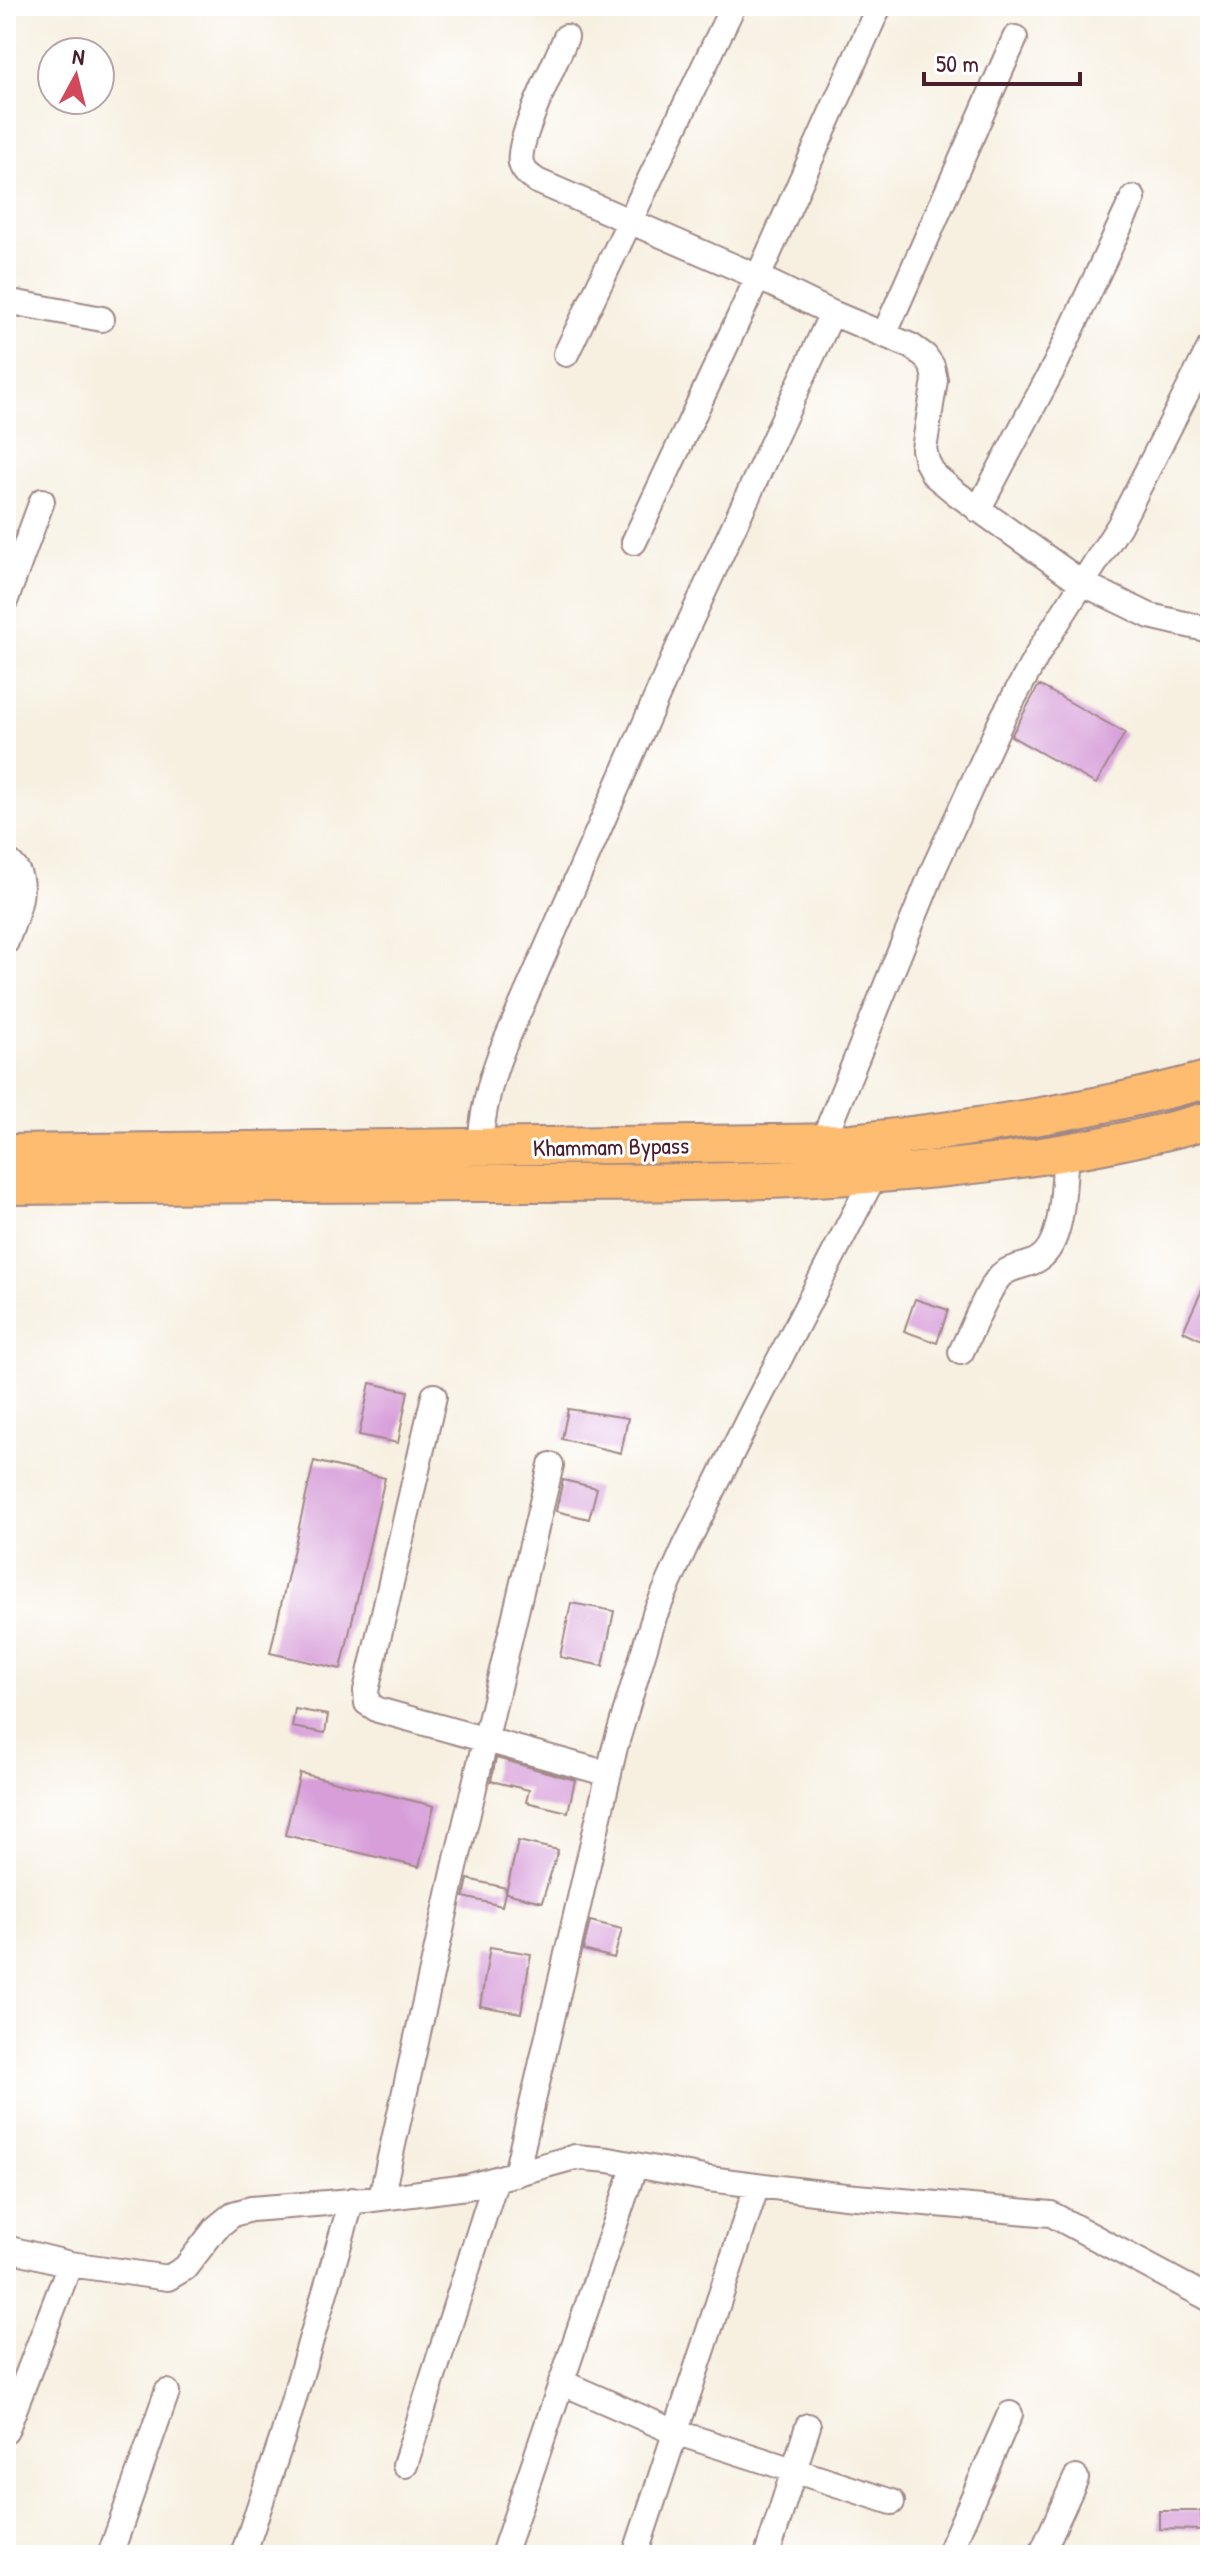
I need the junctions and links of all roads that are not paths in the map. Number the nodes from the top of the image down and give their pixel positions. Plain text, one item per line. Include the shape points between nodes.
1 (733, 6) edge
2 (879, 6) edge
3 (566, 37) dead end
4 (1015, 38) dead end
5 (1133, 198) dead end
6 (630, 223) junction
7 (758, 277) junction
8 (6, 301) edge
9 (832, 313) junction
10 (102, 319) dead end
11 (884, 335) junction
12 (1210, 347) edge
13 (566, 354) dead end
14 (42, 501) dead end
15 (978, 510) junction
16 (634, 542) dead end
17 (1082, 583) junction
18 (6, 599) edge
19 (1210, 630) edge
20 (6, 860) edge
21 (6, 942) edge
22 (1210, 1079) edge
23 (1210, 1120) edge
24 (822, 1143) junction
25 (601, 1147) junction
26 (480, 1148) junction
27 (1066, 1152) junction
28 (6, 1153) edge
29 (875, 1174) junction
30 (603, 1184) junction
31 (6, 1186) edge
32 (961, 1352) dead end
33 (434, 1396) dead end
34 (551, 1465) dead end
35 (486, 1740) junction
36 (609, 1774) junction
37 (635, 2165) junction
38 (506, 2176) junction
39 (757, 2185) junction
40 (381, 2198) junction
41 (352, 2200) junction
42 (6, 2248) edge
43 (70, 2264) junction
44 (1210, 2299) edge
45 (561, 2382) junction
46 (167, 2392) dead end
47 (1010, 2414) dead end
48 (808, 2426) dead end
49 (6, 2431) edge
50 (675, 2432) junction
51 (405, 2465) dead end
52 (793, 2472) junction
53 (1076, 2478) dead end
54 (892, 2502) dead end
55 (110, 2555) edge
56 (243, 2555) edge
57 (503, 2555) edge
58 (635, 2555) edge
59 (767, 2555) edge
60 (948, 2555) edge
61 (1041, 2555) edge

1 - 6 street
2 - 7 street
3 - 6 street via 521,145 522,167 537,181
4 - 11 street
5 - 15 street via 1056,363
6 - 7 street
6 - 13 street
7 - 9 street
7 - 16 street
8 - 10 street
9 - 11 street
9 - 26 street via 502,1050 482,1112
11 - 15 street via 918,351 932,366 927,462 934,475
12 - 17 street via 1119,526
14 - 18 street
15 - 17 street
17 - 19 street via 1150,616
17 - 24 street via 1003,717 934,868
20 - 21 street via 22,883
22 - 24 highway, Khammam Bypass via 1048,1116
23 - 27 highway, Khammam Bypass
24 - 25 highway, Khammam Bypass
25 - 26 highway, Khammam Bypass
25 - 30 highway
26 - 28 highway, Khammam Bypass
27 - 29 highway, Khammam Bypass
27 - 32 street via 1061,1212 1050,1249 997,1280
29 - 30 highway, Khammam Bypass
29 - 36 street via 655,1614
30 - 31 highway, Khammam Bypass
33 - 35 street via 365,1698 378,1710
34 - 35 street
35 - 36 street
35 - 40 street
36 - 38 street
37 - 38 street via 575,2157
37 - 39 street
37 - 45 street
38 - 40 street via 467,2187
38 - 51 street
39 - 44 street via 1051,2214
39 - 50 street
40 - 41 street
41 - 43 street via 233,2214 185,2268 168,2278
41 - 56 street
42 - 43 street
43 - 49 street
45 - 50 street
45 - 57 street
46 - 55 street
47 - 60 street
48 - 52 street
50 - 52 street
50 - 58 street
52 - 54 street
52 - 59 street
53 - 61 street

